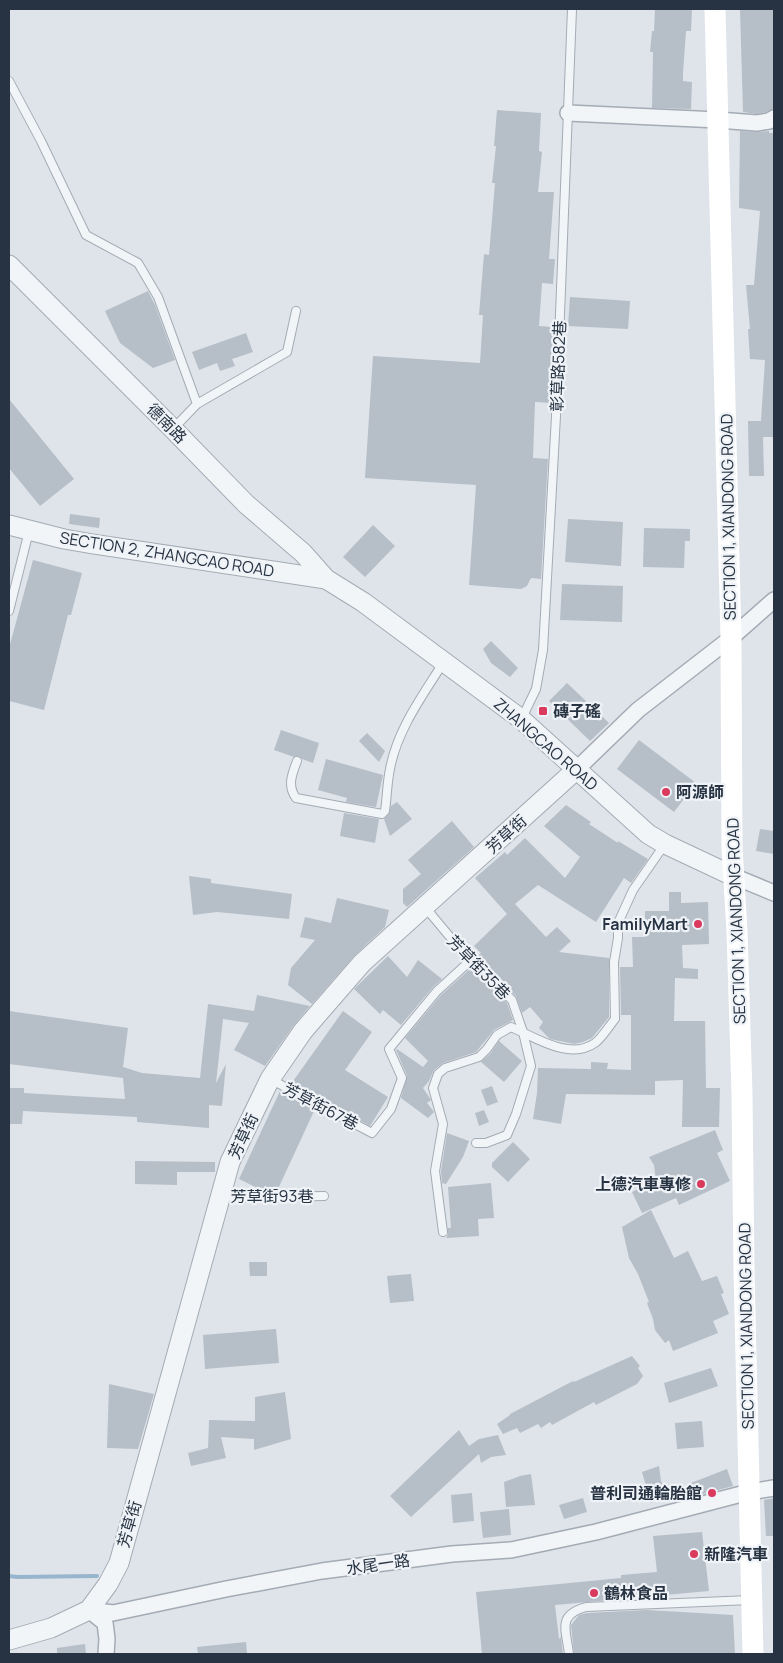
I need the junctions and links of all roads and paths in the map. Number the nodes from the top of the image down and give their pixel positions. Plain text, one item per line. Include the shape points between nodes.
1 (572, 9) edge
2 (715, 9) edge
3 (9, 81) edge
4 (568, 113) junction
5 (774, 118) edge
6 (718, 120) junction
7 (9, 265) edge
8 (296, 311) dead end
9 (196, 404) junction
10 (173, 428) junction
11 (9, 525) edge
12 (29, 531) junction
13 (326, 579) junction
14 (774, 600) edge
15 (9, 611) edge
16 (730, 638) junction
17 (444, 661) junction
18 (521, 720) junction
19 (297, 761) dead end
20 (577, 769) junction
21 (665, 844) junction
22 (733, 876) junction
23 (774, 893) edge
24 (425, 907) junction
25 (470, 961) junction
26 (523, 1032) junction
27 (270, 1079) junction
28 (476, 1143) dead end
29 (221, 1196) junction
30 (324, 1196) dead end
31 (443, 1232) dead end
32 (774, 1488) edge
33 (749, 1492) junction
34 (752, 1600) junction
35 (89, 1610) junction
36 (9, 1640) edge
37 (106, 1654) edge
38 (569, 1654) edge
39 (753, 1654) edge

1 - 4 lane, 彰草路582巷
2 - 6 main road, SECTION 1, XIANDONG ROAD
3 - 9 lane via 86,235 138,263 158,297
4 - 6 street
4 - 18 lane, 彰草路582巷 via 543,650 536,688
5 - 6 street via 757,124
6 - 16 main road, SECTION 1, XIANDONG ROAD
7 - 10 street, 德南路
8 - 9 lane via 287,352
9 - 10 lane
10 - 13 street, 德南路 via 246,504 303,553
11 - 12 street, SECTION 2, ZHANGCAO ROAD
12 - 13 street, SECTION 2, ZHANGCAO ROAD via 93,544
12 - 15 lane
13 - 17 street, ZHANGCAO ROAD
14 - 16 street
16 - 20 street via 638,710
16 - 22 main road, SECTION 1, XIANDONG ROAD
17 - 18 street, ZHANGCAO ROAD
17 - 19 lane via 398,744 382,814 296,798 291,786
18 - 20 street, ZHANGCAO ROAD
20 - 21 street, ZHANGCAO ROAD via 648,834
20 - 24 street, 芳草街
21 - 22 street, ZHANGCAO ROAD
21 - 26 lane via 633,890 618,923 614,962 615,1020 595,1043 574,1050 556,1048
22 - 23 street, ZHANGCAO ROAD
22 - 33 main road, SECTION 1, XIANDONG ROAD via 742,1094
24 - 25 lane, 芳草街35巷
24 - 27 street, 芳草街 via 336,990 303,1030
25 - 26 lane, 芳草街35巷 via 512,1000
25 - 27 lane, 芳草街67巷 via 437,991 389,1049 402,1078 390,1109 372,1133
26 - 28 lane, 芳草街35巷 via 531,1066 516,1114 507,1135
26 - 31 lane via 511,1028 497,1035 479,1057 445,1068 438,1074 433,1088 443,1124 435,1170
27 - 29 street, 芳草街 via 237,1145
29 - 30 lane, 芳草街93巷
29 - 35 street, 芳草街 via 118,1562 108,1584
32 - 33 street, 水尾一路
33 - 34 main road, SECTION 1, XIANDONG ROAD
33 - 35 street, 水尾一路 via 512,1550 452,1554 322,1572 113,1613
34 - 38 lane via 586,1607 569,1614 566,1620
34 - 39 main road, SECTION 1, XIANDONG ROAD
35 - 36 street via 51,1628
35 - 37 street via 105,1623

